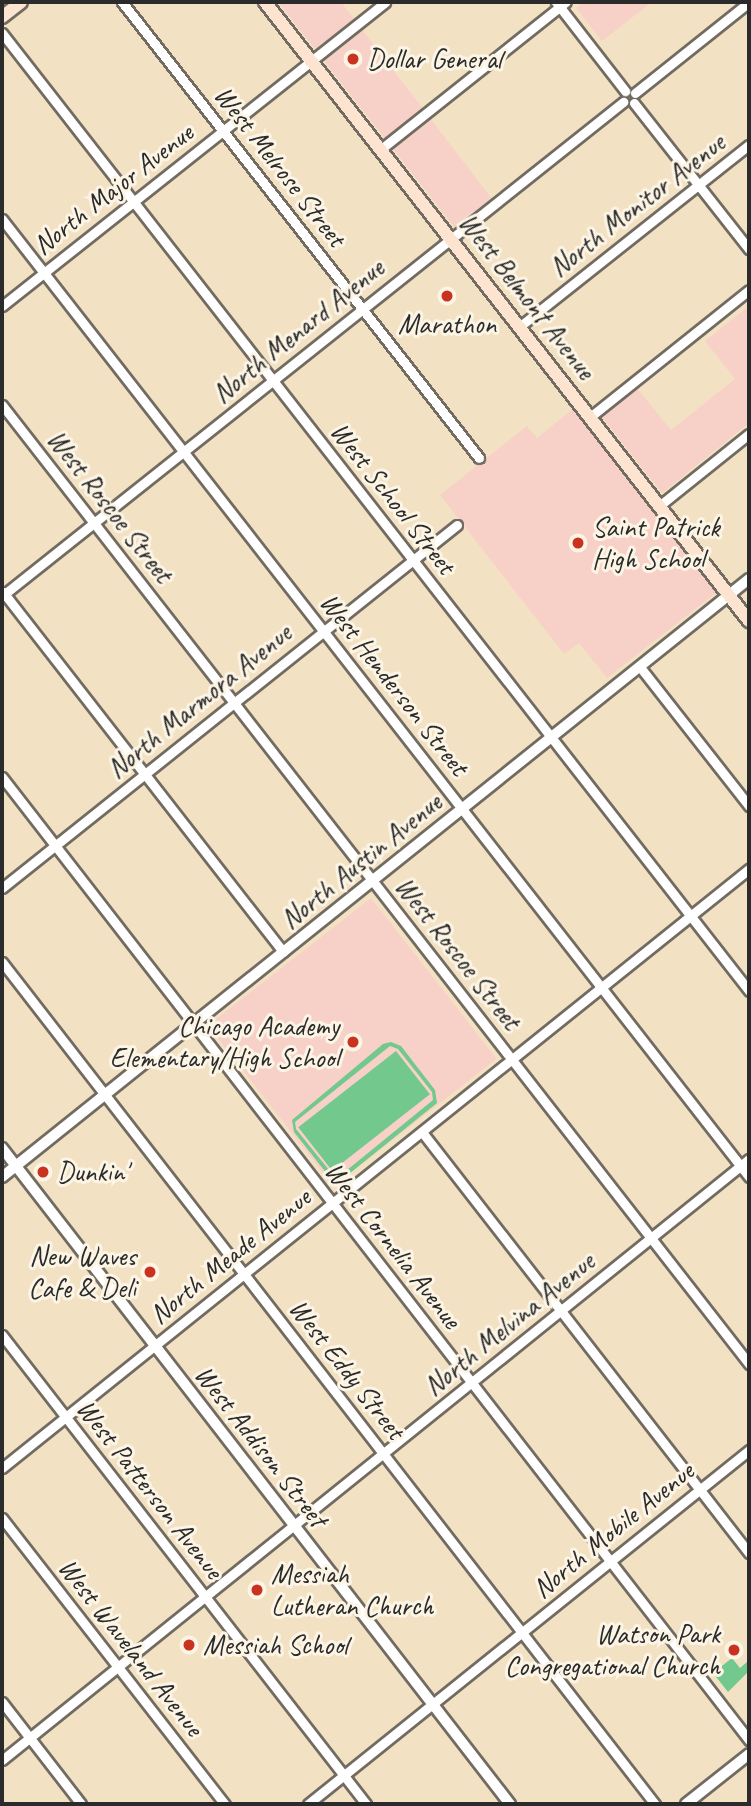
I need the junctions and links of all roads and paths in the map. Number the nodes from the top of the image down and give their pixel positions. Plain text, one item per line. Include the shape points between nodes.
1 (21, 2) edge
2 (122, 2) edge
3 (265, 2) edge
4 (385, 2) edge
5 (749, 2) edge
6 (561, 3) edge
7 (2, 17) edge
8 (2, 33) edge
9 (311, 60) junction
10 (631, 96) junction
11 (223, 130) junction
12 (749, 145) edge
13 (381, 149) junction
14 (699, 185) junction
15 (134, 202) junction
16 (2, 219) edge
17 (451, 238) junction
18 (749, 249) edge
19 (44, 273) junction
20 (749, 290) edge
21 (2, 306) edge
22 (363, 309) junction
23 (519, 327) junction
24 (273, 380) junction
25 (2, 405) edge
26 (590, 417) junction
27 (749, 434) edge
28 (183, 452) junction
29 (480, 458) dead end
30 (659, 506) junction
31 (94, 523) junction
32 (457, 525) dead end
33 (413, 560) junction
34 (749, 579) edge
35 (3, 594) edge
36 (729, 595) junction
37 (749, 621) edge
38 (324, 631) junction
39 (640, 667) junction
40 (234, 703) junction
41 (551, 738) junction
42 (145, 774) junction
43 (2, 777) edge
44 (749, 806) edge
45 (462, 809) junction
46 (55, 845) junction
47 (749, 869) edge
48 (373, 880) junction
49 (2, 888) edge
50 (691, 916) junction
51 (283, 952) junction
52 (2, 962) edge
53 (601, 988) junction
54 (749, 991) edge
55 (193, 1024) junction
56 (512, 1059) junction
57 (105, 1095) junction
58 (422, 1132) junction
59 (2, 1148) edge
60 (749, 1159) edge
61 (16, 1166) junction
62 (741, 1166) junction
63 (749, 1177) edge
64 (2, 1178) edge
65 (332, 1203) junction
66 (651, 1238) junction
67 (244, 1274) junction
68 (561, 1311) junction
69 (2, 1335) edge
70 (155, 1346) junction
71 (749, 1364) edge
72 (472, 1382) junction
73 (66, 1417) junction
74 (749, 1450) edge
75 (383, 1454) junction
76 (2, 1468) edge
77 (700, 1489) junction
78 (2, 1518) edge
79 (294, 1525) junction
80 (749, 1553) edge
81 (610, 1561) junction
82 (205, 1597) junction
83 (522, 1632) junction
84 (118, 1667) junction
85 (2, 1702) edge
86 (432, 1704) junction
87 (29, 1738) junction
88 (749, 1740) edge
89 (749, 1754) edge
90 (2, 1760) edge
91 (344, 1776) junction
92 (81, 1804) edge
93 (225, 1804) edge
94 (308, 1804) edge
95 (366, 1804) edge
96 (510, 1804) edge
97 (655, 1804) edge
98 (686, 1804) edge

1 - 7 main road
2 - 11 street, West Melrose Street
3 - 9 main road, West Belmont Avenue
4 - 9 street, North Major Avenue
5 - 10 street
6 - 10 street
6 - 13 street
8 - 15 street, West School Street
9 - 11 street, North Major Avenue
9 - 13 main road, West Belmont Avenue
10 - 14 street
10 - 17 street, North Menard Avenue
11 - 15 street, North Major Avenue
11 - 22 street, West Melrose Street
12 - 14 street, North Monitor Avenue
13 - 17 main road, West Belmont Avenue
14 - 18 street
14 - 23 street, North Monitor Avenue
15 - 19 street, North Major Avenue
15 - 24 street, West School Street
16 - 19 street, West Henderson Street
17 - 22 street, North Menard Avenue
17 - 23 main road, West Belmont Avenue
19 - 21 street, North Major Avenue
19 - 28 street, West Henderson Street
20 - 26 street
22 - 24 street, North Menard Avenue
22 - 29 street, West Melrose Street
23 - 26 main road, West Belmont Avenue
24 - 28 street, North Menard Avenue
24 - 33 street, West School Street
25 - 31 street, West Roscoe Street
26 - 30 main road, West Belmont Avenue
27 - 30 street
28 - 31 street, North Menard Avenue
28 - 38 street, West Henderson Street
30 - 36 main road, West Belmont Avenue
31 - 35 street, North Menard Avenue
31 - 40 street, West Roscoe Street
32 - 33 street, North Marmora Avenue
33 - 38 street, North Marmora Avenue
33 - 41 street, West School Street
34 - 36 street, North Austin Avenue
35 - 42 street
36 - 37 main road, West Belmont Avenue
36 - 39 street, North Austin Avenue
38 - 40 street, North Marmora Avenue
38 - 45 street, West Henderson Street
39 - 41 street, North Austin Avenue
39 - 44 street
40 - 42 street, North Marmora Avenue
40 - 48 street, West Roscoe Street
41 - 45 street, North Austin Avenue
41 - 50 street, West School Street
42 - 46 street, North Marmora Avenue
42 - 51 street
43 - 46 street, West Cornelia Avenue
45 - 48 street, North Austin Avenue
45 - 53 street, West Henderson Street
46 - 49 street, North Marmora Avenue
46 - 55 street, West Cornelia Avenue
47 - 50 street, North Meade Avenue
48 - 51 street, North Austin Avenue
48 - 56 street, West Roscoe Street
50 - 53 street, North Meade Avenue
50 - 54 street, West School Street
51 - 55 street, North Austin Avenue
52 - 57 street, West Eddy Street
53 - 56 street, North Meade Avenue
53 - 62 street, West Henderson Street
55 - 57 street, North Austin Avenue
55 - 65 street, West Cornelia Avenue
56 - 58 street, North Meade Avenue
56 - 66 street, West Roscoe Street
57 - 61 street, North Austin Avenue
57 - 67 street, West Eddy Street
58 - 65 street, North Meade Avenue
58 - 68 street
59 - 61 street, West Addison Street
60 - 62 street, North Melvina Avenue
61 - 64 street, North Austin Avenue
61 - 70 street, West Addison Street
62 - 63 street, West Henderson Street
62 - 66 street, North Melvina Avenue
65 - 67 street, North Meade Avenue
65 - 72 street, West Cornelia Avenue
66 - 68 street, North Melvina Avenue
66 - 71 street, West Roscoe Street
67 - 70 street, North Meade Avenue
67 - 75 street, West Eddy Street
68 - 72 street, North Melvina Avenue
68 - 77 street
69 - 73 street, West Patterson Avenue
70 - 73 street, North Meade Avenue
70 - 79 street, West Addison Street
72 - 75 street, North Melvina Avenue
72 - 81 street, West Cornelia Avenue
73 - 76 street, North Meade Avenue
73 - 82 street, West Patterson Avenue
74 - 77 street, North Mobile Avenue
75 - 79 street, North Melvina Avenue
75 - 83 street, West Eddy Street
77 - 80 street
77 - 81 street, North Mobile Avenue
78 - 84 street, West Waveland Avenue
79 - 82 street, North Melvina Avenue
79 - 86 street, West Addison Street
81 - 83 street, North Mobile Avenue
81 - 88 street, West Cornelia Avenue
82 - 84 street, North Melvina Avenue
82 - 91 street, West Patterson Avenue
83 - 86 street, North Mobile Avenue
83 - 97 street, West Eddy Street
84 - 87 street, North Melvina Avenue
84 - 93 street, West Waveland Avenue
85 - 87 street
86 - 91 street, North Mobile Avenue
86 - 96 street, West Addison Street
87 - 90 street, North Melvina Avenue
87 - 92 street
89 - 98 street
91 - 94 street, North Mobile Avenue
91 - 95 street, West Patterson Avenue

